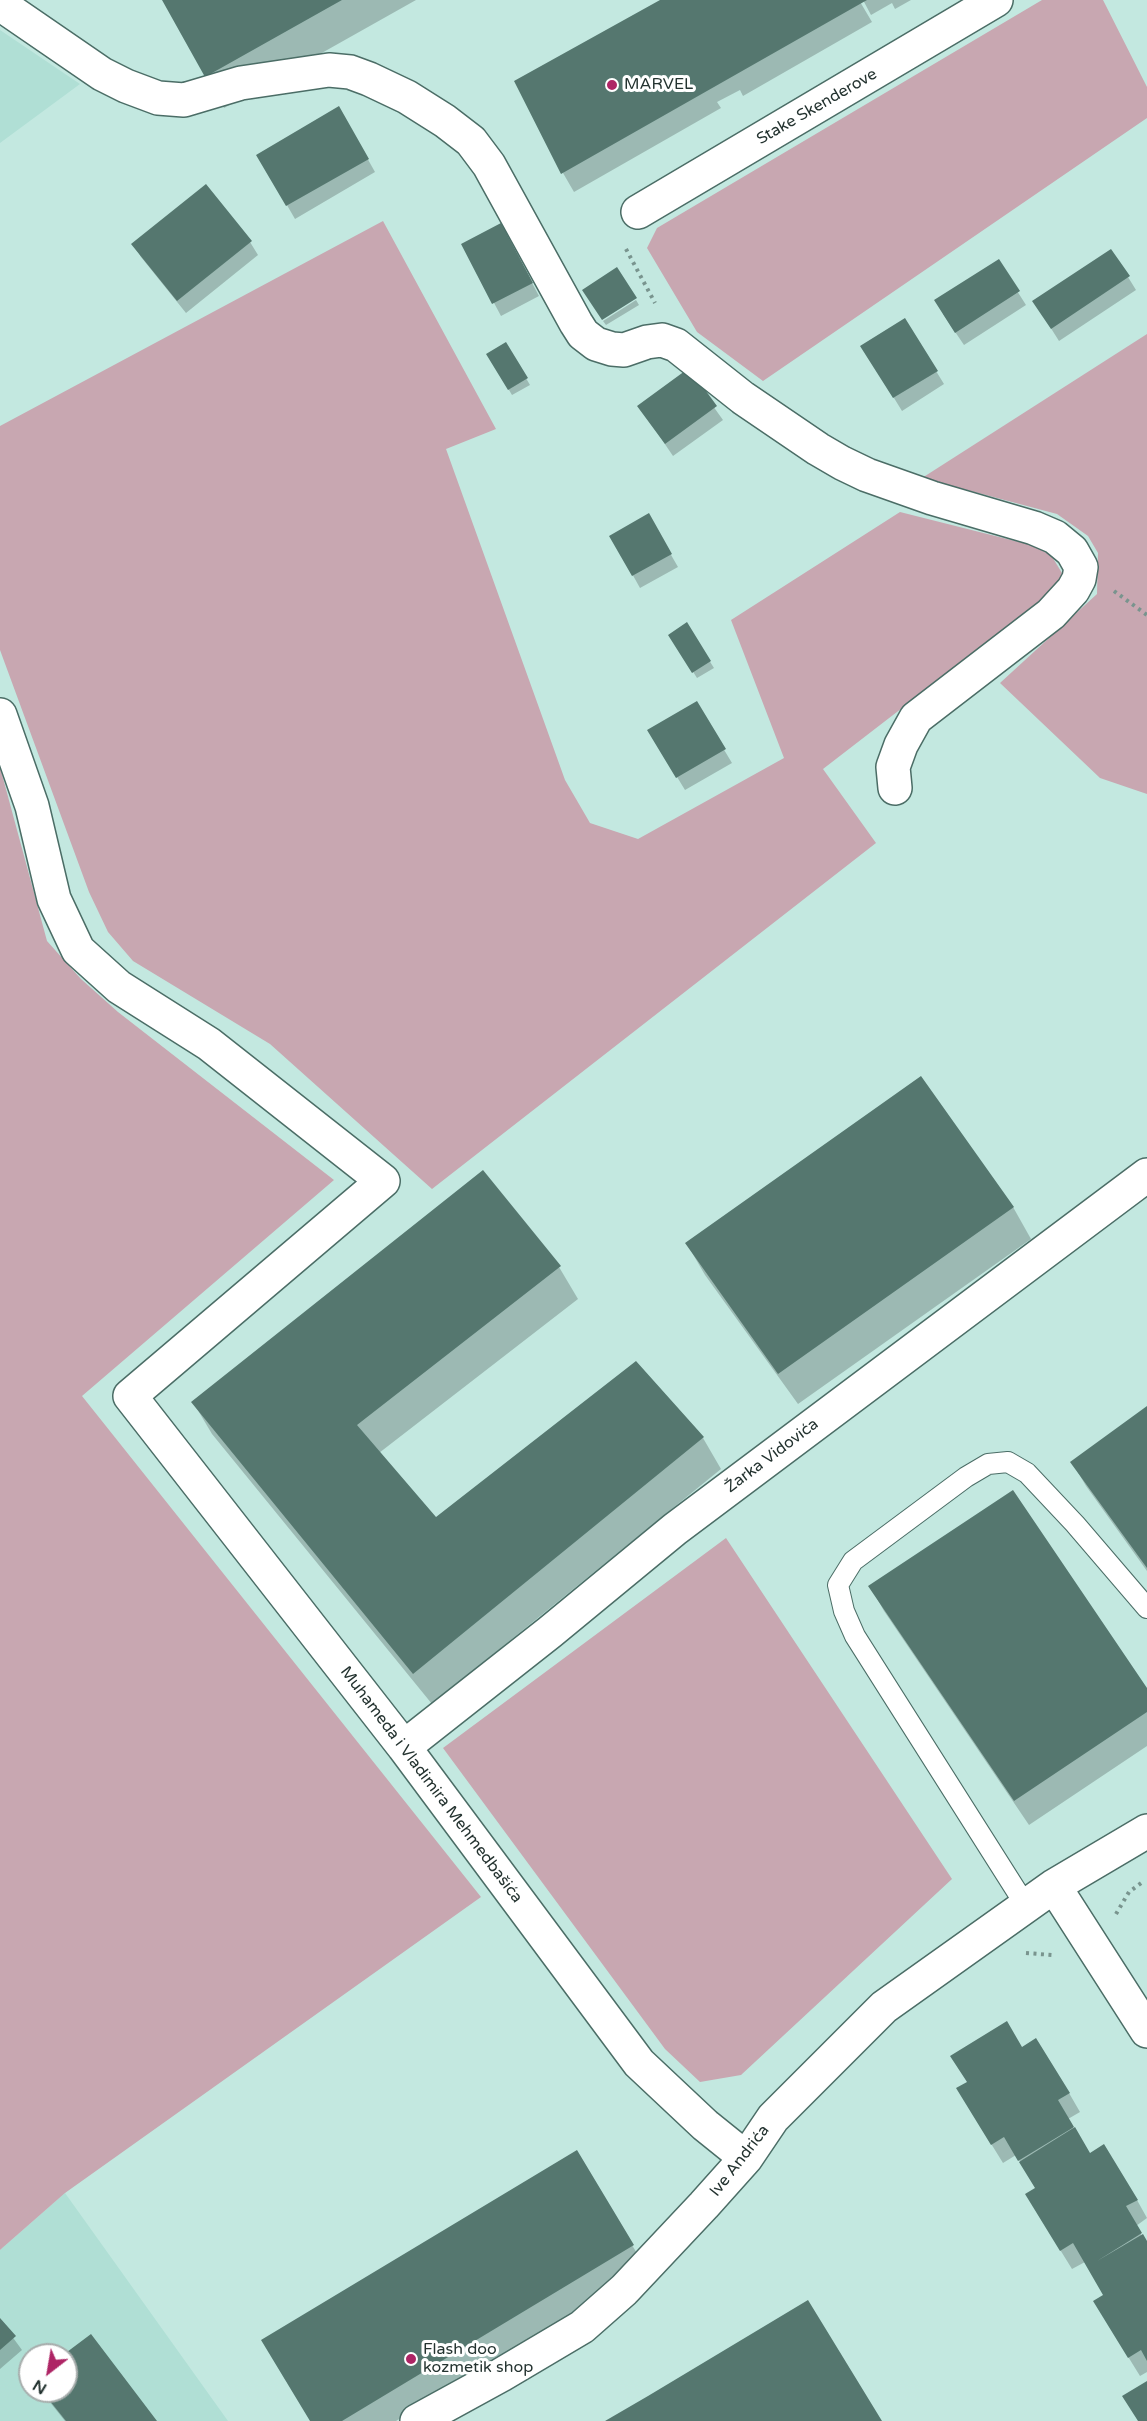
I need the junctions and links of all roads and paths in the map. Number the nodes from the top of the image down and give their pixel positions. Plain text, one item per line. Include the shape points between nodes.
1 (996, 0) edge
2 (0, 4) edge
3 (638, 212) joint
4 (676, 345) junction
5 (0, 715) edge
6 (895, 788) dead end
7 (1147, 1175) edge
8 (1147, 1608) edge
9 (404, 1746) junction
10 (1147, 1831) edge
11 (1054, 1886) junction
12 (1026, 1906) junction
13 (1021, 1954) dead end
14 (1101, 1960) junction
15 (1147, 2031) edge
16 (747, 2158) junction
17 (417, 2421) edge

1 - 3 street, Stake Skenderove
2 - 4 street via 102,74 158,98 184,100 241,83 329,70 350,72 407,97 471,141 489,165 583,334 612,349 624,350 662,340
3 - 4 path via 621,238
4 - 6 street via 743,398 842,463 932,498 1055,537 1072,551 1081,567 1073,590 1051,614 916,718 893,767
5 - 9 street, Muhameda i Vladimira Mehmedbašića via 32,806 54,899 78,950 119,987 209,1044 383,1181 130,1396
7 - 9 street, Žarka Vidovića via 675,1529
8 - 12 lane via 1027,1473 1008,1462 988,1464 957,1484 853,1561 838,1585 855,1636
9 - 16 street, Muhameda i Vladimira Mehmedbašića via 639,2063
10 - 11 street, Ive Andrića
11 - 12 street, Ive Andrića
11 - 14 street
12 - 16 street, Ive Andrića via 884,2007 774,2118
13 - 14 path via 1059,1957 1081,1974
14 - 15 street
16 - 17 street, Ive Andrića via 624,2290 582,2327

